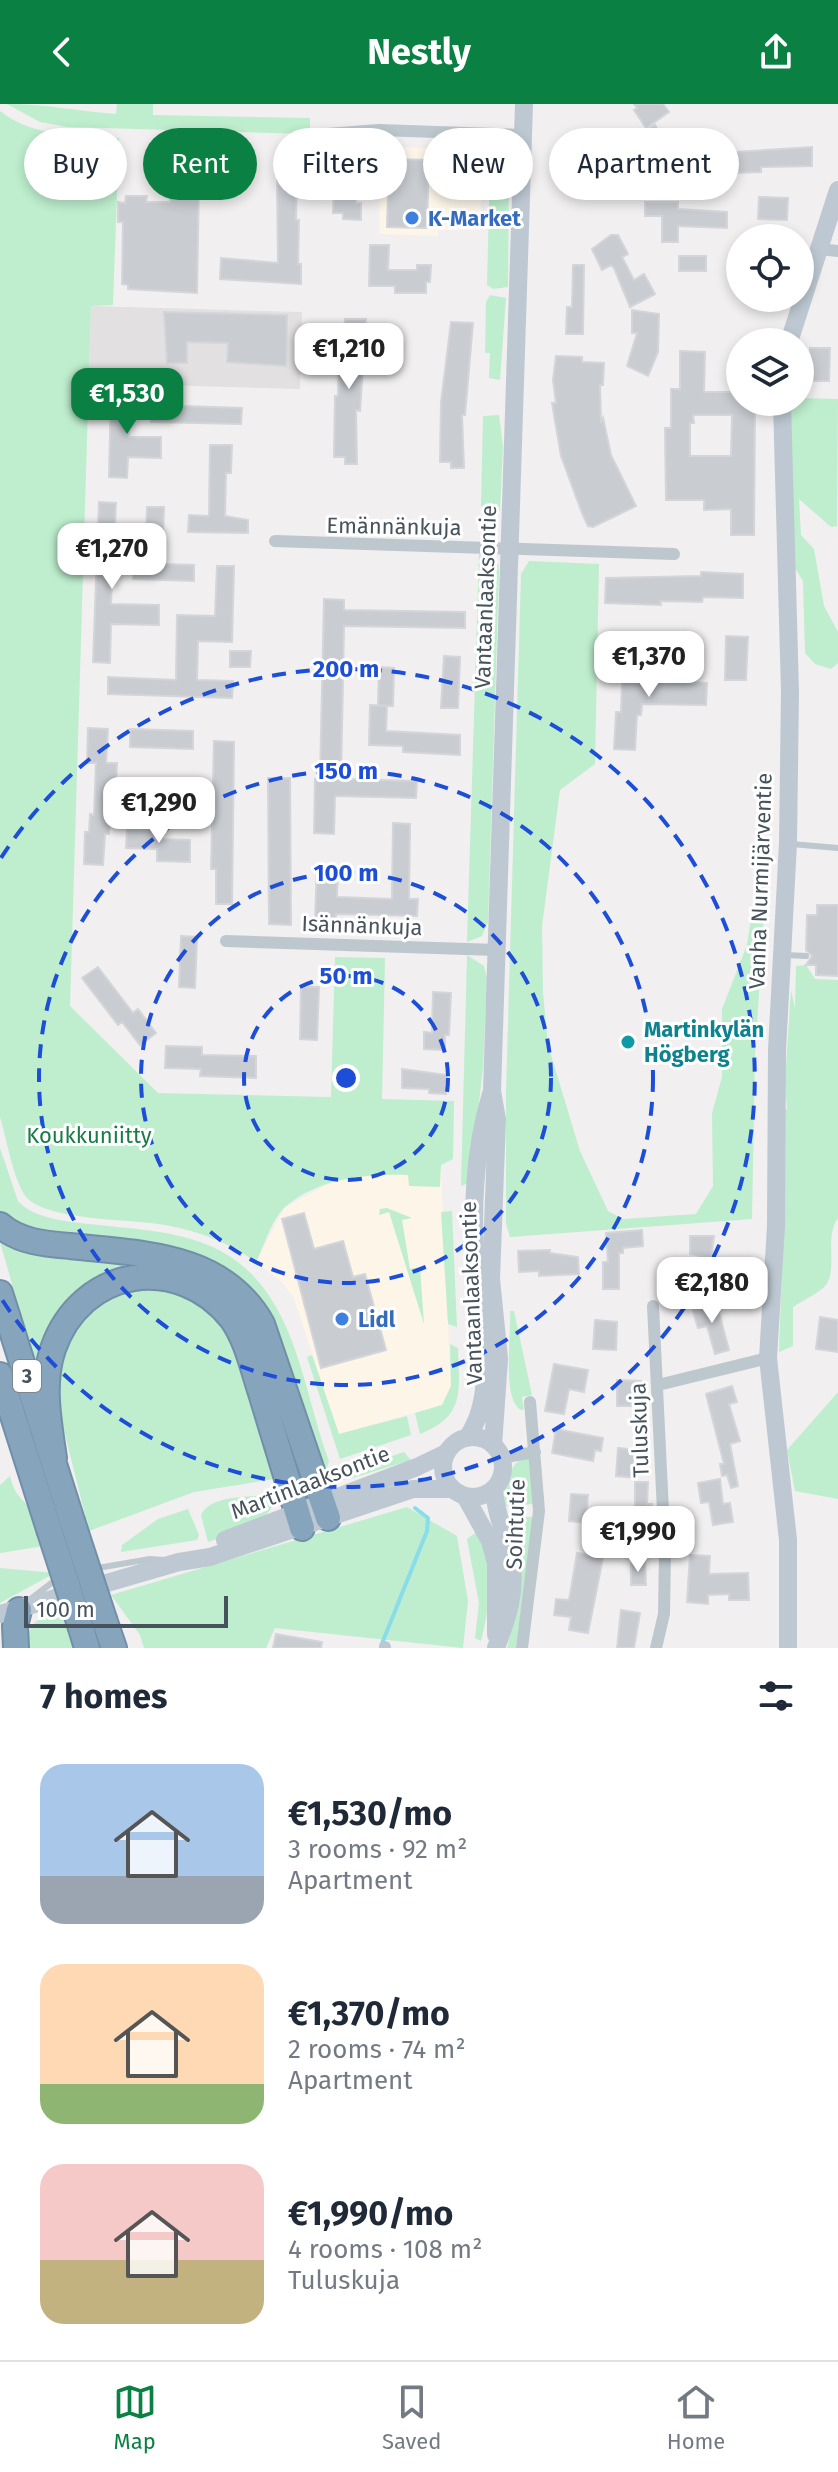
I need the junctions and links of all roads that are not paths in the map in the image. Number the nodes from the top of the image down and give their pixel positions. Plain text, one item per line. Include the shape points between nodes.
1 (524, 104) edge
2 (523, 128) edge
3 (838, 190) edge
4 (521, 200) edge
5 (828, 250) edge
6 (795, 328) edge
7 (782, 416) edge
8 (275, 541) dead end
9 (512, 548) junction
10 (674, 554) dead end
11 (788, 843) junction
12 (838, 848) edge
13 (226, 941) dead end
14 (497, 950) junction
15 (782, 954) junction
16 (806, 956) dead end
17 (492, 1091) junction
18 (0, 1225) edge
19 (0, 1293) edge
20 (653, 1306) dead end
21 (768, 1358) junction
22 (0, 1375) edge
23 (658, 1385) junction
24 (530, 1402) dead end
25 (467, 1438) junction
26 (497, 1452) junction
27 (535, 1452) junction
28 (446, 1453) junction
29 (54, 1458) junction
30 (494, 1488) junction
31 (458, 1492) junction
32 (325, 1511) junction
33 (299, 1520) junction
34 (185, 1560) junction
35 (82, 1572) dead end
36 (68, 1575) dead end
37 (10, 1612) edge
38 (84, 1638) edge
39 (496, 1647) edge
40 (16, 1648) edge
41 (114, 1648) edge
42 (522, 1648) edge
43 (656, 1648) edge
44 (788, 1648) edge

1 - 2 main road, Vantaanlaaksontie
3 - 5 main road
4 - 9 main road, Vantaanlaaksontie
5 - 6 main road
7 - 11 main road, Vanha Nurmijärventie
8 - 9 street, Emännänkuja
9 - 10 street, Emännänkuja
9 - 14 main road, Vantaanlaaksontie
11 - 12 lane
11 - 15 main road, Vanha Nurmijärventie
13 - 14 street, Isännänkuja
14 - 17 main road, Vantaanlaaksontie
15 - 16 lane
15 - 21 main road, Vanha Nurmijärventie
17 - 25 main road, Vantaanlaaksontie via 479,1134 475,1202 484,1363 480,1412
17 - 26 main road, Vantaanlaaksontie via 497,1119 491,1279 499,1359
18 - 32 highway via 32,1241 195,1265 238,1291 262,1324
19 - 29 highway, 3
20 - 23 street, Tuluskuja
21 - 23 street
21 - 44 main road, Vanha Nurmijärventie via 788,1540
22 - 38 highway, 3, bridge
23 - 43 street, Tuluskuja via 665,1552 664,1614
24 - 27 street, Soihtutie
25 - 26 main road via 481,1439
25 - 28 main road
26 - 27 street
26 - 30 main road via 502,1474
27 - 42 street, Soihtutie via 537,1537
28 - 31 main road via 443,1471
28 - 32 main road, Martinlaaksontie
29 - 33 highway via 48,1376 64,1322 103,1287 152,1277 182,1282 210,1295 234,1322
29 - 41 highway, 3, bridge
30 - 31 main road via 480,1496
30 - 39 main road via 496,1516 512,1561 508,1621
31 - 32 main road, Martinlaaksontie via 413,1489
31 - 39 main road via 490,1541 496,1563
32 - 33 main road, Martinlaaksontie
33 - 34 main road, Martinlaaksontie via 207,1547
34 - 35 lane via 150,1559
34 - 37 main road, Martinlaaksontie
36 - 37 lane via 55,1578
37 - 40 highway

